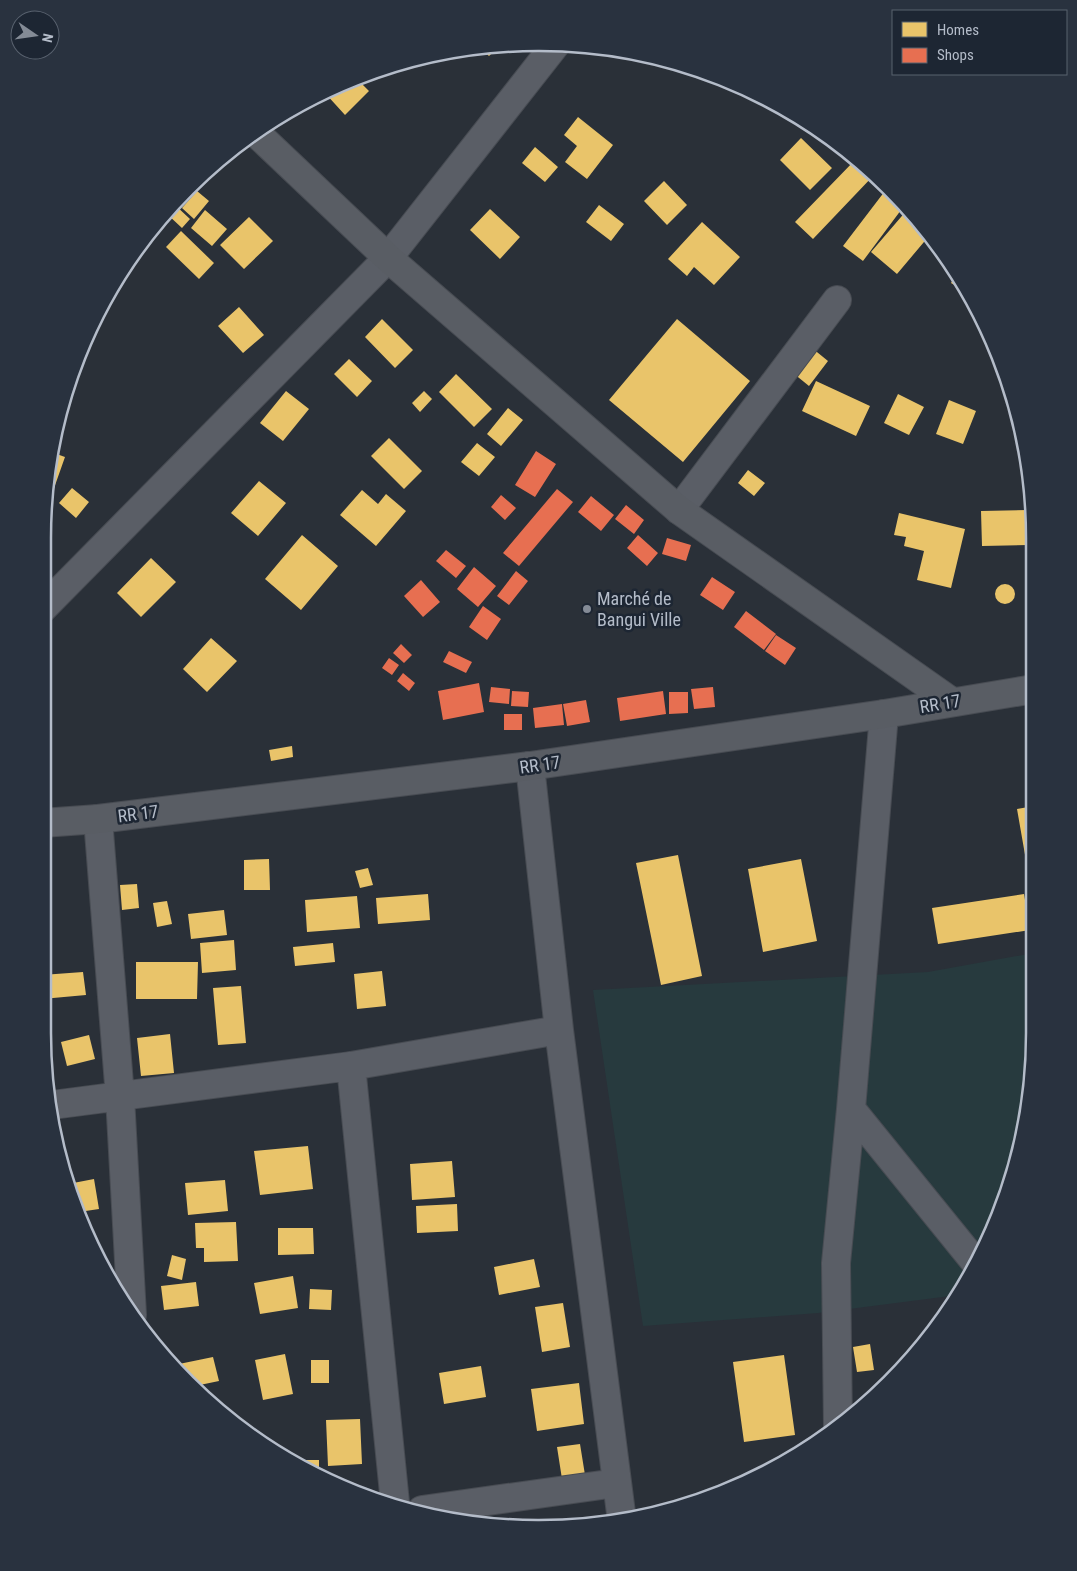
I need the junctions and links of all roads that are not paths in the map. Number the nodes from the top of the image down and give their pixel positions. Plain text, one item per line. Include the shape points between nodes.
1 (550, 51) edge
2 (262, 138) edge
3 (388, 258) junction
4 (837, 300) dead end
5 (679, 510) junction
6 (51, 600) edge
7 (1026, 690) edge
8 (952, 702) junction
9 (884, 714) junction
10 (530, 766) junction
11 (98, 819) junction
12 (51, 822) edge
13 (559, 1030) junction
14 (351, 1066) junction
15 (120, 1097) junction
16 (57, 1104) edge
17 (851, 1109) junction
18 (971, 1257) edge
19 (131, 1300) edge
20 (838, 1417) edge
21 (616, 1483) junction
22 (393, 1497) edge
23 (435, 1508) edge
24 (621, 1513) edge

1 - 3 street
2 - 3 main road
3 - 5 main road
3 - 6 street
4 - 5 street
5 - 8 main road
7 - 8 main road, RR 17 / RR 17
8 - 9 main road, RR 17 / RR 17
9 - 10 main road, RR 17 / RR 17
9 - 17 street
10 - 11 main road, RR 17 / RR 17
10 - 13 street
11 - 12 main road, RR 17 / RR 17
11 - 15 street
13 - 14 street
13 - 21 street
14 - 15 street
14 - 22 street
15 - 16 street
15 - 19 street
17 - 18 street
17 - 20 street via 836,1263
21 - 23 street
21 - 24 street

